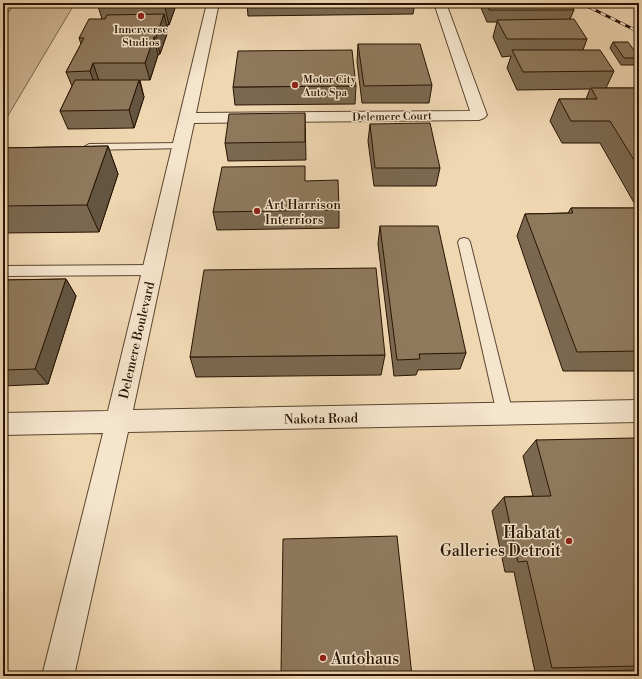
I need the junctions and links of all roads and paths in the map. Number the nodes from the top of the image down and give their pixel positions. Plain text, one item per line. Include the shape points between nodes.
1 (10, 3) edge
2 (213, 3) edge
3 (440, 3) edge
4 (3, 12) edge
5 (187, 118) junction
6 (181, 146) junction
7 (75, 147) edge
8 (464, 242) dead end
9 (152, 270) junction
10 (3, 271) edge
11 (639, 411) edge
12 (505, 414) junction
13 (118, 422) junction
14 (3, 424) edge
15 (58, 676) edge

1 - 4 lane
2 - 5 street, Delemere Boulevard
3 - 5 street, Delemere Court via 479,115
5 - 6 street, Delemere Boulevard
6 - 7 lane
6 - 9 street, Delemere Boulevard
8 - 12 lane
9 - 10 lane
9 - 13 street, Delemere Boulevard
11 - 12 street, Nakota Road
12 - 13 street, Nakota Road
13 - 14 street, Nakota Road
13 - 15 street, Delemere Boulevard

